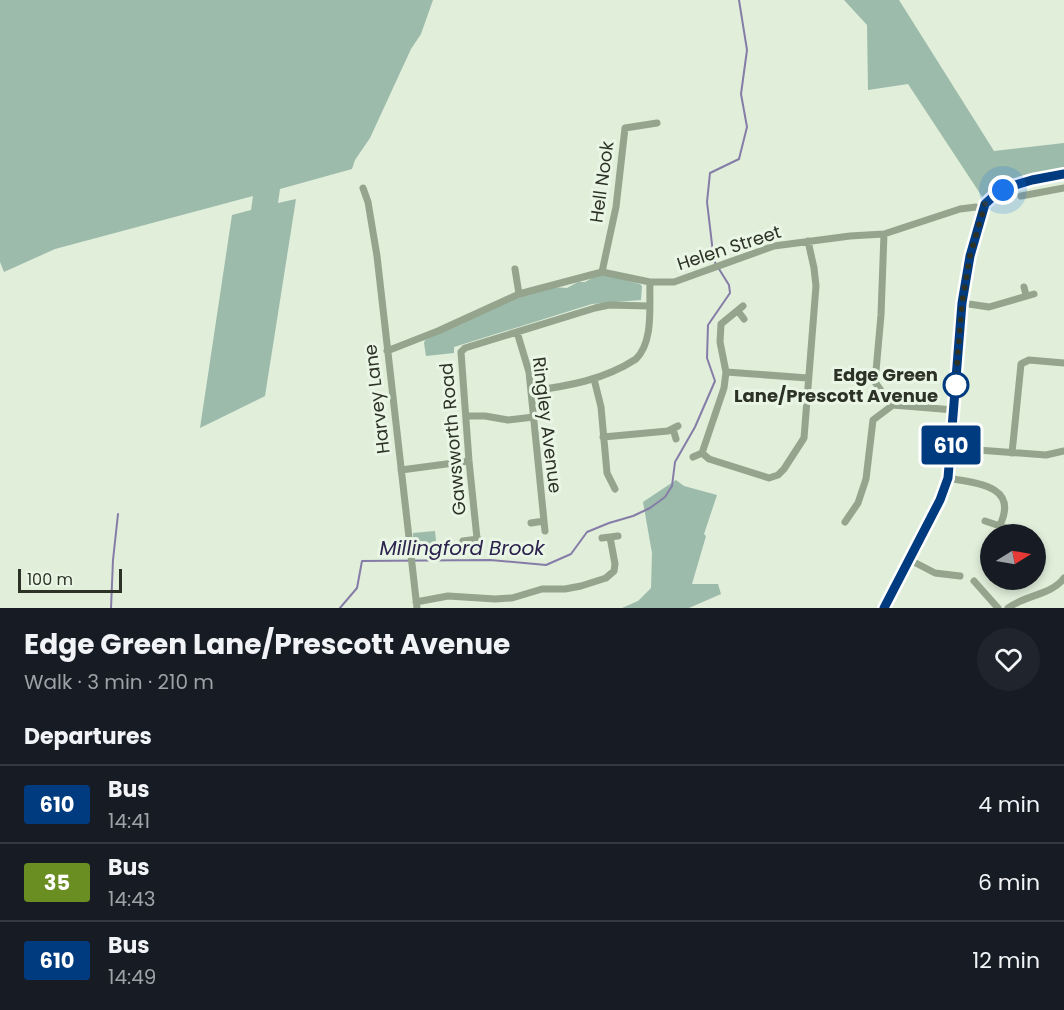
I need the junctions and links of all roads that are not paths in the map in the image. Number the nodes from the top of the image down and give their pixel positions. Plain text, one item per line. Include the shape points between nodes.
1 (657, 123) dead end
2 (1064, 174) edge
3 (363, 188) dead end
4 (1064, 188) edge
5 (1021, 196) dead end
6 (983, 209) junction
7 (884, 234) junction
8 (808, 241) junction
9 (515, 269) dead end
10 (602, 272) junction
11 (650, 282) junction
12 (1024, 287) dead end
13 (519, 294) junction
14 (962, 303) junction
15 (649, 306) junction
16 (744, 319) dead end
17 (517, 332) junction
18 (387, 351) junction
19 (1064, 363) edge
20 (726, 372) junction
21 (808, 378) junction
22 (594, 379) junction
23 (531, 391) junction
24 (893, 405) junction
25 (954, 410) junction
26 (466, 416) junction
27 (534, 417) junction
28 (603, 437) junction
29 (676, 439) dead end
30 (951, 448) junction
31 (1064, 451) edge
32 (702, 453) junction
33 (1012, 453) junction
34 (693, 457) dead end
35 (469, 460) junction
36 (401, 470) junction
37 (948, 478) junction
38 (615, 489) dead end
39 (544, 521) junction
40 (986, 521) dead end
41 (845, 522) dead end
42 (531, 523) dead end
43 (545, 531) dead end
44 (602, 538) dead end
45 (463, 541) dead end
46 (910, 560) junction
47 (960, 576) dead end
48 (1064, 578) edge
49 (974, 581) dead end
50 (416, 605) edge
51 (884, 608) edge
52 (998, 608) edge
53 (1008, 608) edge

1 - 10 street, Hell Nook via 625,128 616,207
2 - 6 street via 1012,186 989,199
3 - 18 street, Harvey Lane via 377,256
4 - 5 street
6 - 7 street, Helen Street via 960,209
6 - 14 street
7 - 8 street, Helen Street
7 - 24 street via 875,382
8 - 11 street, Helen Street via 774,246 674,282
8 - 21 street via 816,278
9 - 13 street
10 - 11 street, Helen Street
10 - 13 street, Helen Street
11 - 15 street
12 - 14 street via 1030,294 989,307
13 - 18 street, Helen Street
14 - 25 street
15 - 17 street, Gawsworth Road via 609,305
15 - 22 street via 647,340 641,354
16 - 20 street via 740,308 721,324
17 - 23 street, Ringley Avenue
17 - 26 street, Gawsworth Road via 461,352
18 - 36 street, Harvey Lane
19 - 33 street via 1029,360 1021,364
20 - 21 street
20 - 32 street via 722,398
21 - 32 street via 802,443 778,475 765,478
22 - 23 street
22 - 28 street
23 - 27 street, Ringley Avenue
24 - 25 street
24 - 41 street via 871,423 866,479 858,503
25 - 30 street
26 - 27 street via 508,420
26 - 35 street, Gawsworth Road
27 - 39 street, Ringley Avenue
28 - 29 street via 676,428
28 - 38 street via 607,473
30 - 33 street
30 - 37 street
31 - 33 street via 1046,455
32 - 34 street
35 - 36 street
35 - 45 street, Gawsworth Road via 478,543
36 - 50 street, Harvey Lane
37 - 40 street via 1001,494 1006,503 1003,526
37 - 46 street
39 - 42 street
39 - 43 street, Ringley Avenue
44 - 50 street via 614,536 614,571 606,578 565,590 542,589 504,599 457,596
46 - 47 street via 935,573
46 - 51 street
48 - 53 street via 1053,588
49 - 52 street

